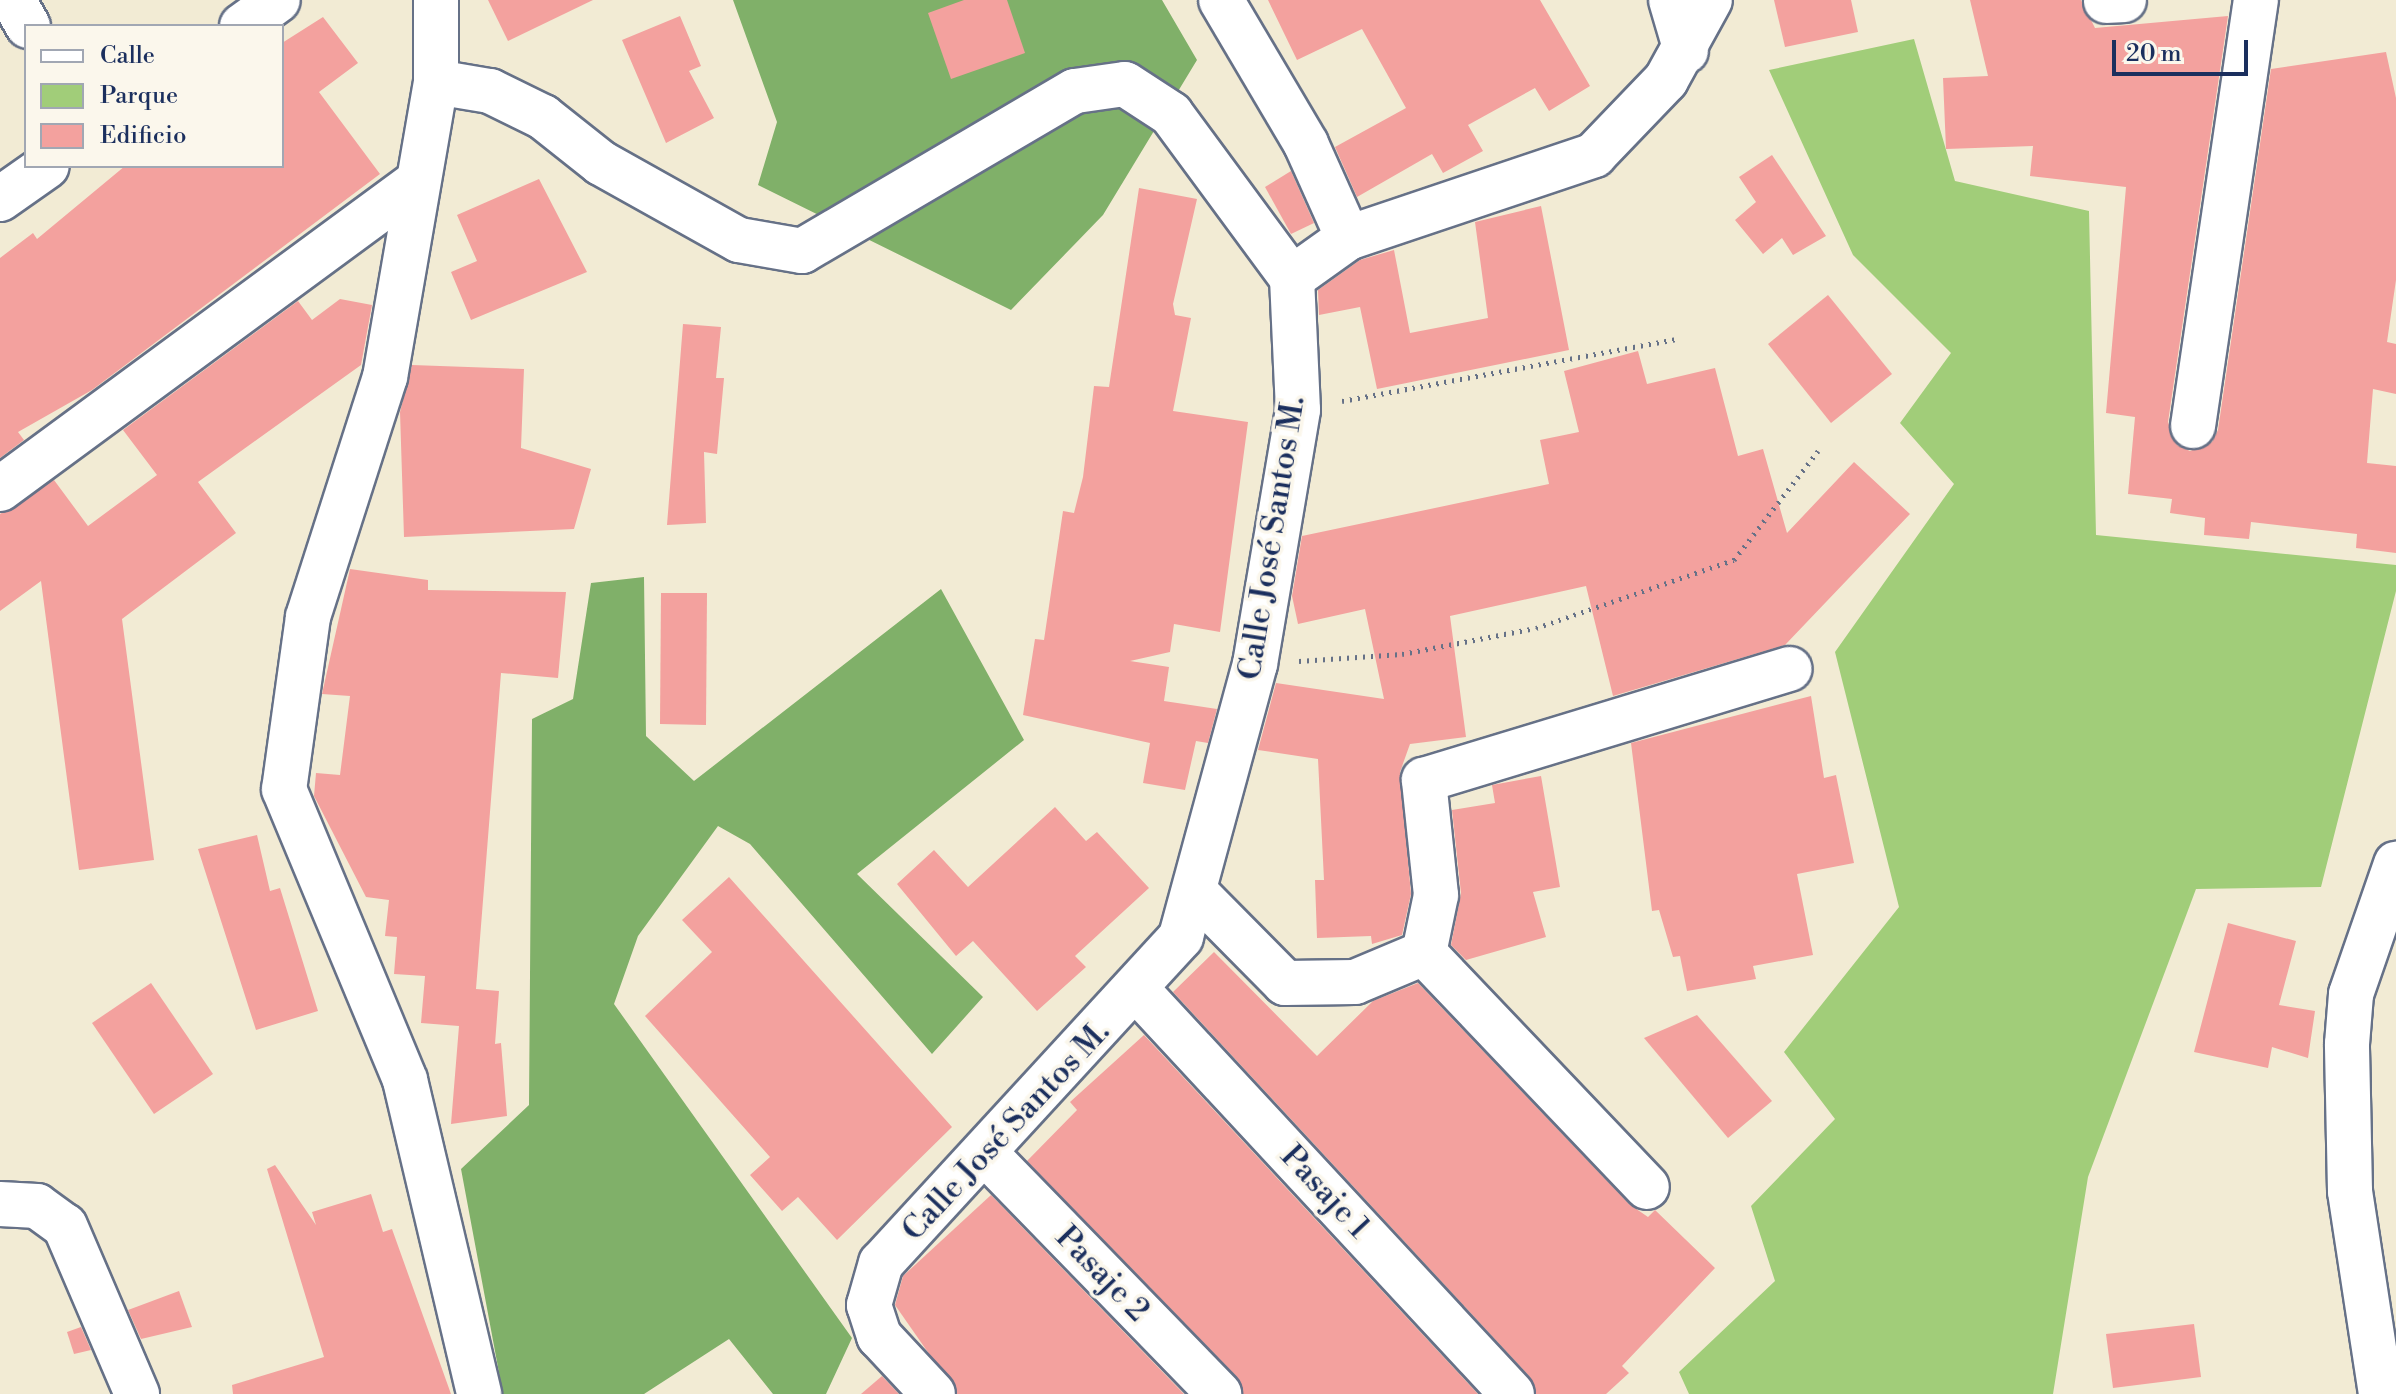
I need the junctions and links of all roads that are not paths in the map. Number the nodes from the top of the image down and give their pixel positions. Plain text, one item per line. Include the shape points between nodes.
1 (13, 0) edge
2 (278, 0) edge
3 (436, 0) edge
4 (1221, 0) edge
5 (1671, 0) edge
6 (1710, 0) edge
7 (2124, 0) edge
8 (2256, 0) edge
9 (2106, 1) edge
10 (27, 24) edge
11 (245, 24) edge
12 (1686, 51) junction
13 (436, 82) junction
14 (44, 168) edge
15 (416, 183) junction
16 (0, 199) edge
17 (1348, 238) junction
18 (1292, 278) junction
19 (2193, 426) dead end
20 (0, 489) edge
21 (1789, 669) dead end
22 (2396, 864) edge
23 (1195, 892) junction
24 (1424, 953) junction
25 (1137, 990) junction
26 (985, 1153) junction
27 (1647, 1187) dead end
28 (0, 1204) edge
29 (137, 1394) edge
30 (479, 1394) edge
31 (933, 1394) edge
32 (1219, 1394) edge
33 (1512, 1394) edge
34 (2381, 1394) edge

1 - 10 street
2 - 11 street
3 - 13 street
4 - 17 street via 1306,144
5 - 12 street
6 - 12 street
7 - 9 street
8 - 19 street
12 - 17 street via 1594,155
13 - 15 street
13 - 18 street via 490,91 543,117 601,163 739,240 802,251 1075,91 1125,84 1171,114
14 - 16 street
15 - 20 street
15 - 30 street via 385,377 308,617 284,789 405,1080
17 - 18 street
18 - 23 street, Calle José Santos M. via 1298,410 1255,664
21 - 24 street via 1424,780 1436,895
22 - 34 street via 2351,994 2347,1044 2350,1191
23 - 24 street via 1285,983 1355,982
23 - 25 street, Calle José Santos M. via 1181,937
24 - 27 street
25 - 26 street, Calle José Santos M.
25 - 33 street, Pasaje 1
26 - 31 street, Calle José Santos M. via 881,1263 869,1305 879,1336
26 - 32 street, Pasaje 2
28 - 29 street via 37,1206 65,1226

